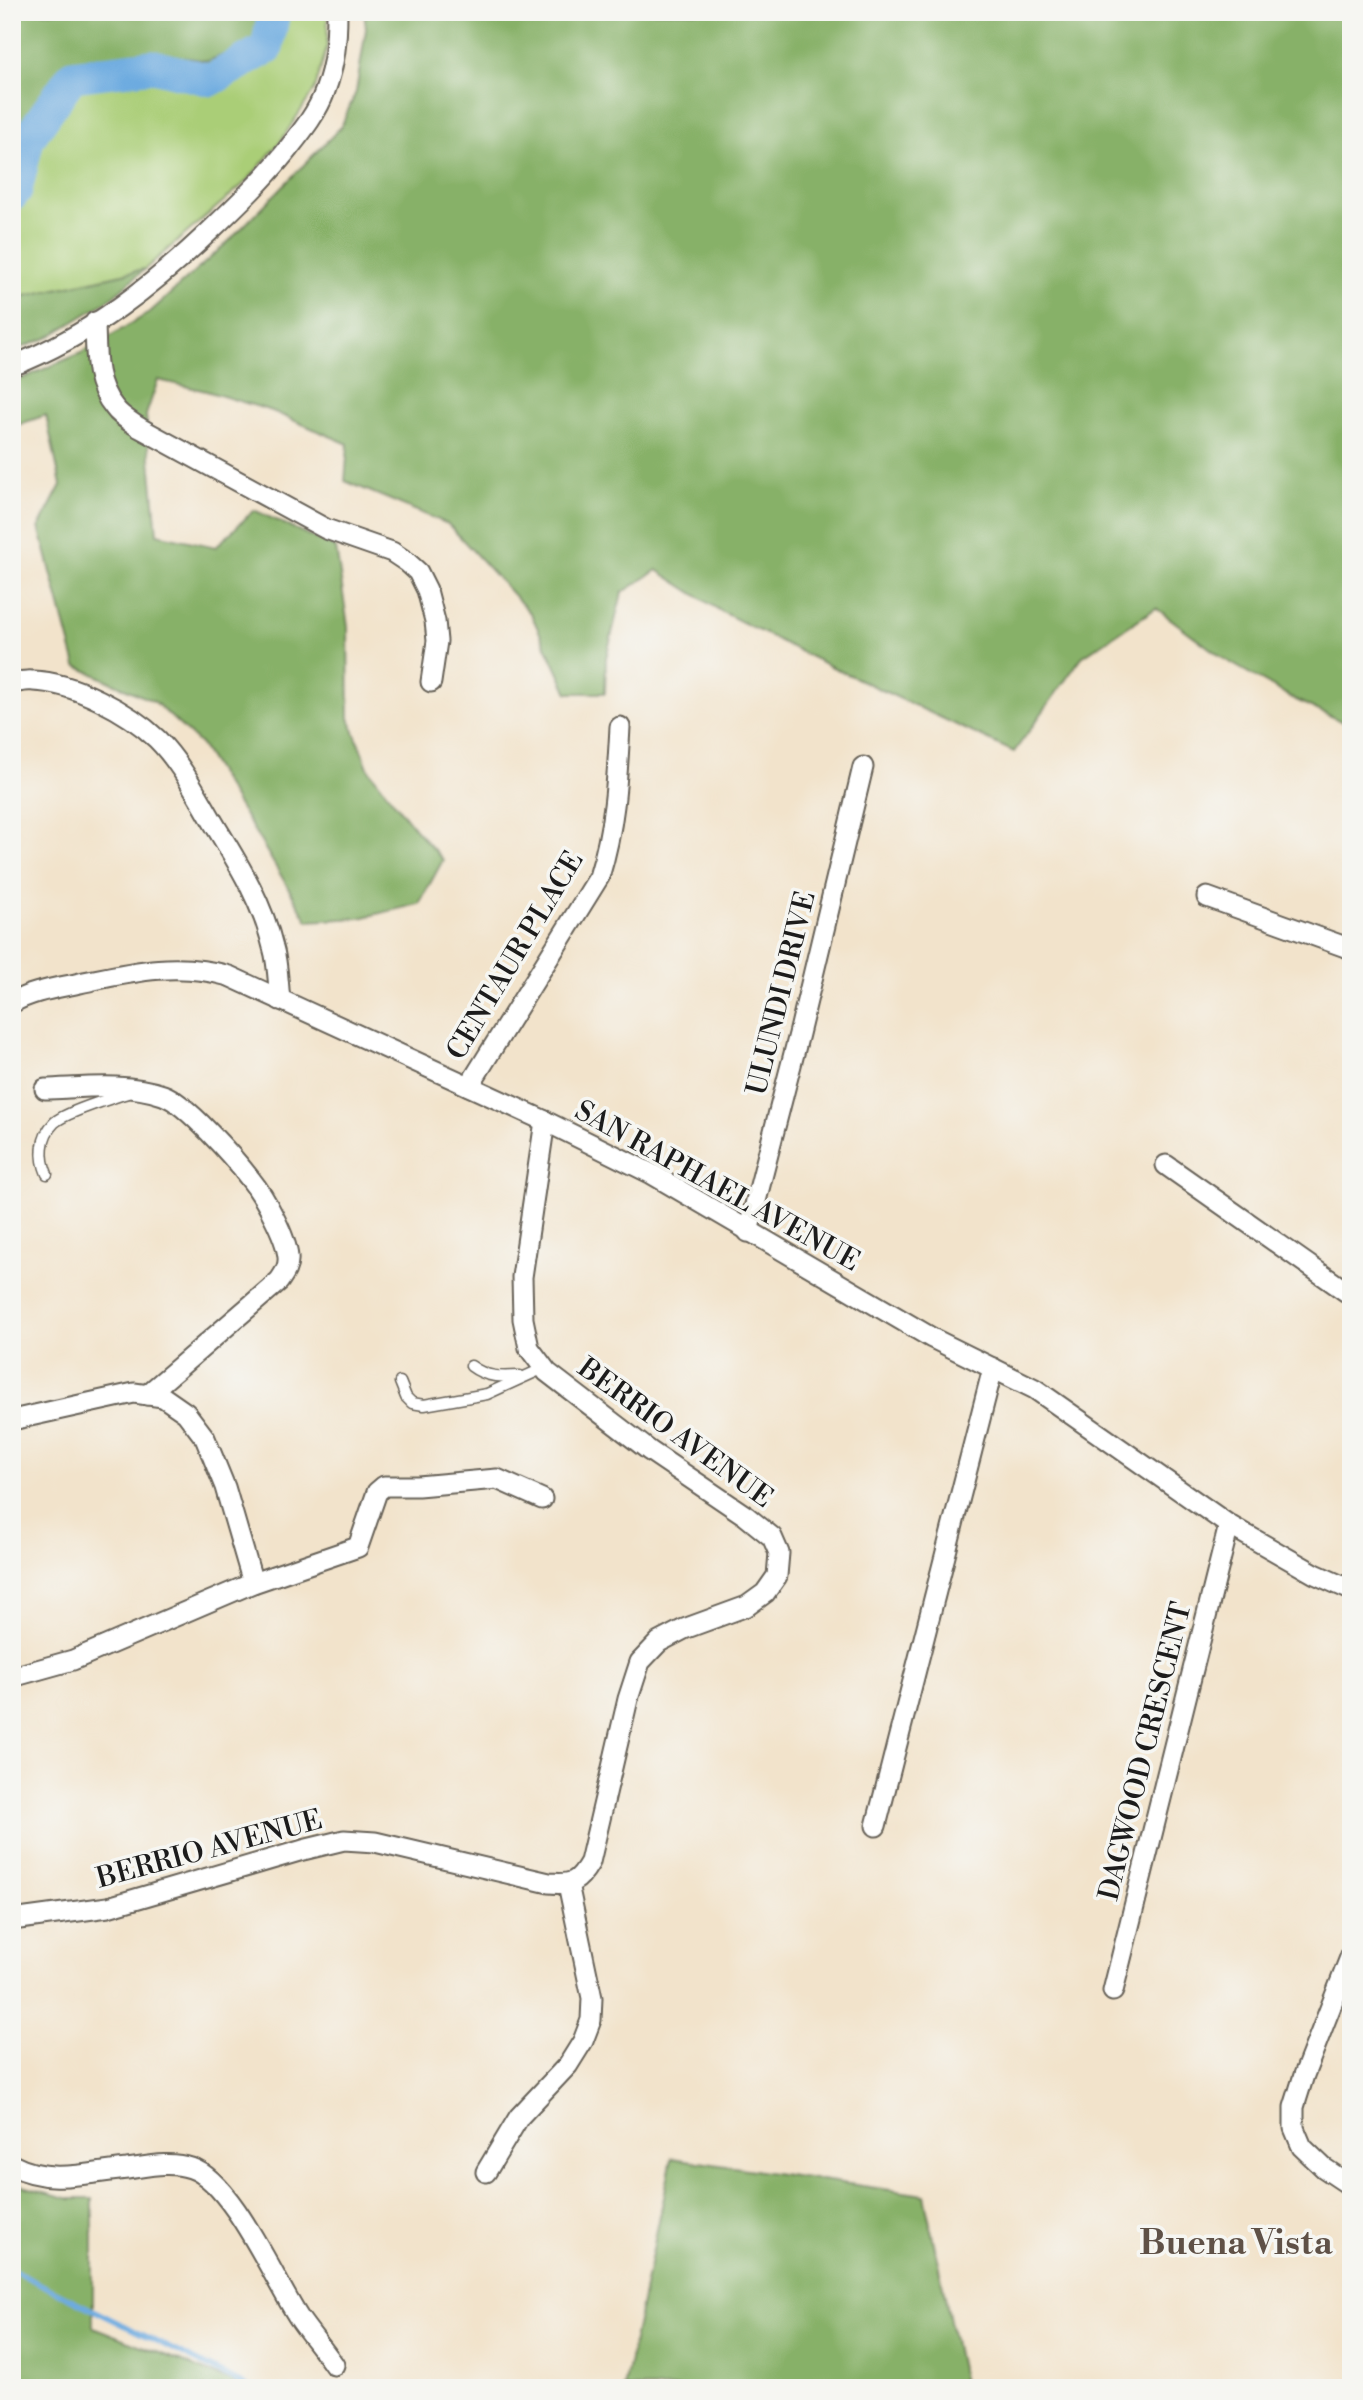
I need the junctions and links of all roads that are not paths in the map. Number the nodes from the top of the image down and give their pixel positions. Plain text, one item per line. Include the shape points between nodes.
1 (337, 12) edge
2 (96, 323) junction
3 (12, 366) edge
4 (431, 682) dead end
5 (12, 683) edge
6 (620, 727) dead end
7 (863, 767) dead end
8 (1208, 897) dead end
9 (1351, 949) edge
10 (280, 1000) junction
11 (12, 1003) edge
12 (468, 1086) junction
13 (45, 1089) dead end
14 (137, 1089) junction
15 (545, 1121) junction
16 (1166, 1165) dead end
17 (47, 1174) dead end
18 (748, 1232) junction
19 (1351, 1295) edge
20 (471, 1366) dead end
21 (544, 1368) junction
22 (993, 1368) junction
23 (525, 1376) junction
24 (400, 1382) dead end
25 (147, 1395) junction
26 (12, 1420) edge
27 (542, 1499) dead end
28 (1229, 1525) junction
29 (253, 1583) junction
30 (1351, 1590) edge
31 (12, 1677) edge
32 (876, 1826) dead end
33 (568, 1884) junction
34 (12, 1920) edge
35 (1351, 1955) edge
36 (1114, 1991) dead end
37 (12, 2165) edge
38 (486, 2172) dead end
39 (1351, 2186) edge
40 (334, 2365) dead end

1 - 2 street via 337,49 325,93 301,132 263,180 169,270
2 - 3 street
2 - 4 street via 97,371 115,409 140,428 315,523 392,552 418,572 435,621
5 - 10 street via 59,685 94,698 132,719 157,740 195,792 263,914 274,949
6 - 12 street, CENTAUR PLACE via 616,805 599,877
7 - 18 street, ULUNDI DRIVE
8 - 9 street
10 - 11 street, SAN RAPHAEL AVENUE via 229,976 177,968 147,969 48,990
10 - 12 street, SAN RAPHAEL AVENUE
12 - 15 street, SAN RAPHAEL AVENUE
13 - 14 street
14 - 17 lane via 54,1122 41,1152
14 - 25 street via 164,1095 187,1110 253,1181 288,1259 279,1281
15 - 18 street, SAN RAPHAEL AVENUE via 652,1174
15 - 21 street, BERRIO AVENUE via 522,1278 529,1348
16 - 19 street
18 - 22 street, SAN RAPHAEL AVENUE
20 - 23 lane via 493,1377
21 - 23 lane
21 - 33 street, BERRIO AVENUE via 650,1451 746,1516 772,1537 779,1553 776,1576 765,1593 747,1606 659,1642 640,1662 590,1862 583,1874
22 - 28 street, SAN RAPHAEL AVENUE via 1035,1389
22 - 32 street
23 - 24 lane via 487,1394 424,1405 412,1403
25 - 26 street via 134,1393
25 - 29 street via 163,1397 186,1413 205,1438 225,1487
27 - 29 street via 497,1479 384,1486 377,1492 358,1547
28 - 30 street, SAN RAPHAEL AVENUE
28 - 36 street, DAGWOOD CRESCENT
29 - 31 street via 73,1660
33 - 34 street, BERRIO AVENUE via 375,1842 344,1840 108,1907
33 - 38 street via 593,1998 591,2020 568,2065 519,2117
35 - 39 street via 1304,2075 1294,2107 1294,2128 1302,2147
37 - 40 street via 56,2178 172,2163 212,2179 233,2204 300,2319

